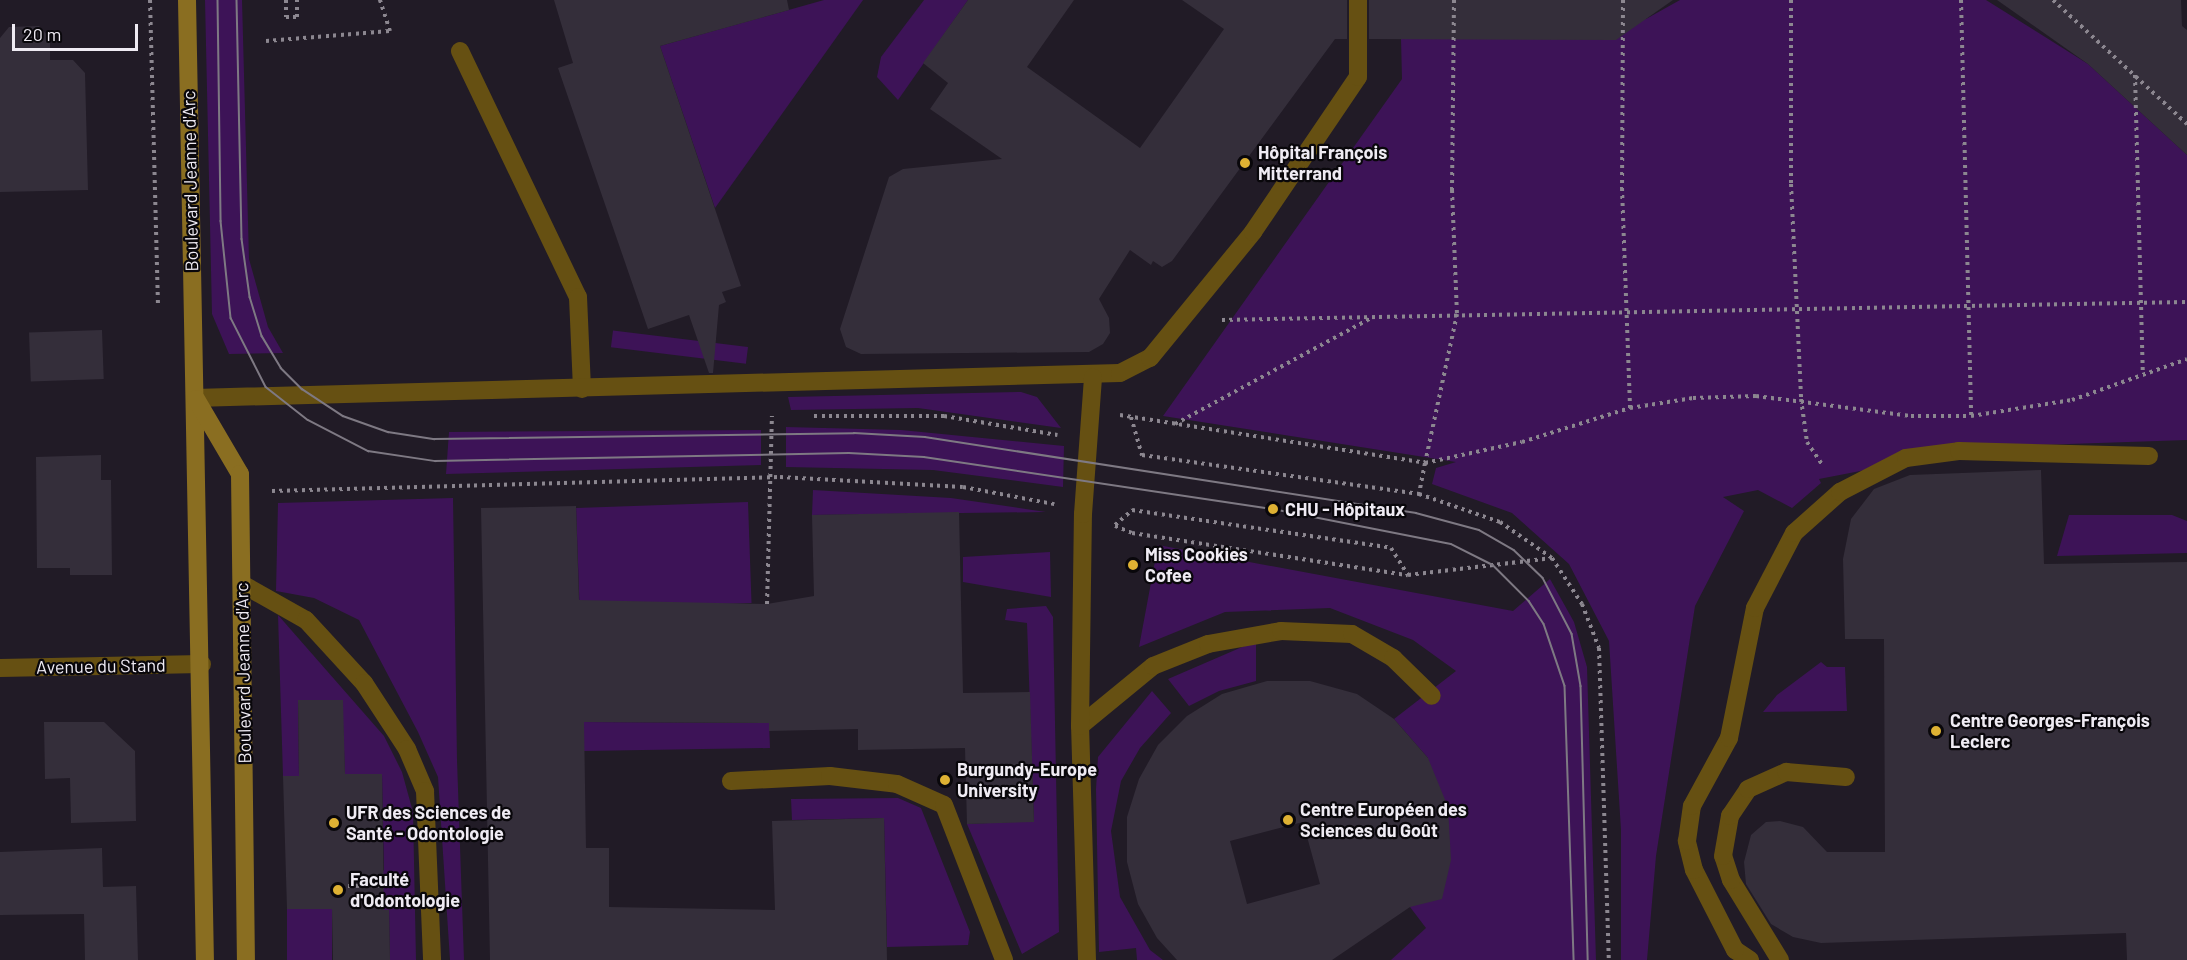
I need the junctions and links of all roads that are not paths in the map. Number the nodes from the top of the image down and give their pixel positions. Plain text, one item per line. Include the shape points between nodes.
1 (187, 0) edge
2 (1358, 0) edge
3 (460, 51) dead end
4 (1093, 377) junction
5 (582, 389) junction
6 (195, 398) junction
7 (2149, 456) dead end
8 (242, 584) junction
9 (202, 664) junction
10 (0, 668) edge
11 (1432, 696) dead end
12 (1080, 726) junction
13 (1846, 777) dead end
14 (731, 781) dead end
15 (205, 960) edge
16 (246, 960) edge
17 (432, 960) edge
18 (1004, 960) edge
19 (1087, 960) edge
20 (1750, 960) edge
21 (1780, 960) edge

1 - 6 main road, Boulevard Jeanne d'Arc
2 - 4 street via 1358,77 1253,232 1137,367
3 - 5 street via 578,297
4 - 5 street
4 - 12 street via 1083,514
5 - 6 street
6 - 8 main road, Boulevard Jeanne d'Arc via 240,474
6 - 9 main road, Boulevard Jeanne d'Arc
7 - 20 street via 1959,451 1906,458 1840,492 1794,533 1755,608 1729,738 1692,806 1687,841 1694,870 1735,950
8 - 16 main road, Boulevard Jeanne d'Arc
8 - 17 street via 306,620 364,683 407,749 425,790
9 - 10 street, Avenue du Stand
9 - 15 main road, Boulevard Jeanne d'Arc
11 - 12 street via 1393,658 1352,634 1281,631 1208,644 1152,666
12 - 19 street
13 - 21 street via 1786,772 1748,789 1730,816 1723,856 1731,880
14 - 18 street via 830,776 897,783 944,805

